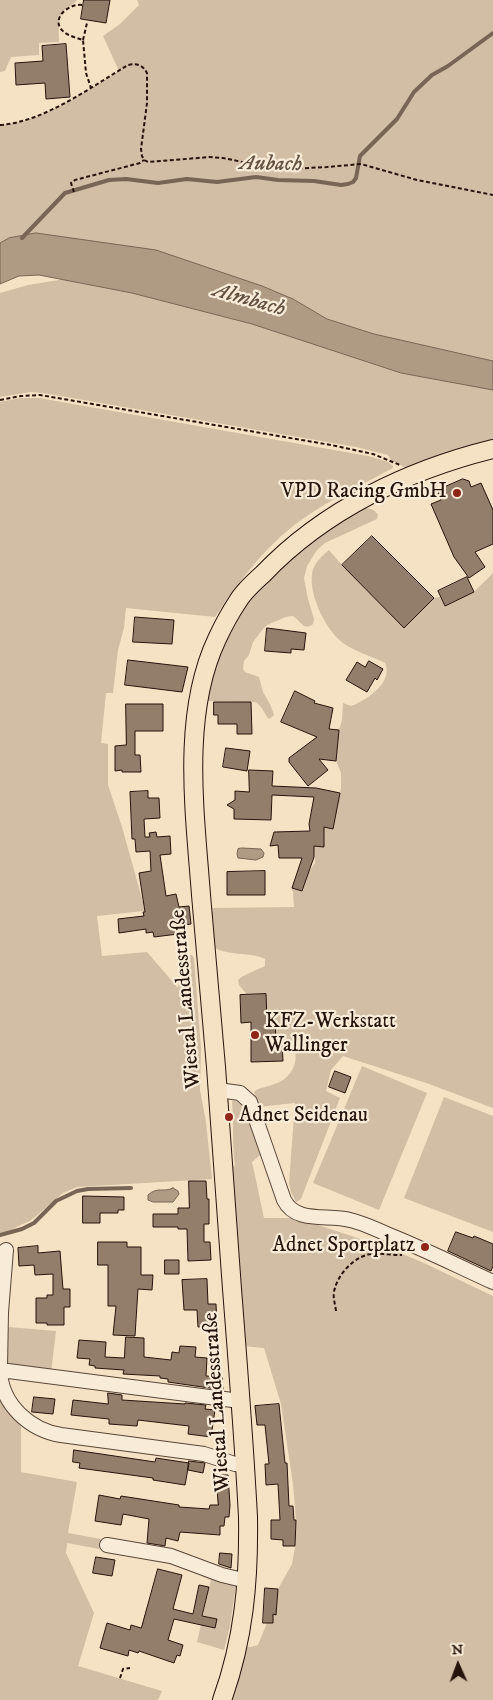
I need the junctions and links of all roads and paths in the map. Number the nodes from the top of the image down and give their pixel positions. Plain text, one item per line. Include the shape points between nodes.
1 (82, 4) dead end
2 (87, 24) dead end
3 (83, 40) junction
4 (91, 88) junction
5 (0, 125) edge
6 (144, 160) junction
7 (74, 192) dead end
8 (493, 195) edge
9 (0, 400) edge
10 (493, 448) edge
11 (415, 473) junction
12 (218, 1090) junction
13 (416, 1246) junction
14 (6, 1250) dead end
15 (493, 1282) edge
16 (336, 1311) dead end
17 (0, 1370) edge
18 (240, 1401) junction
19 (245, 1465) junction
20 (108, 1545) dead end
21 (247, 1581) junction
22 (130, 1668) dead end
23 (120, 1678) dead end
24 (222, 1700) edge

1 - 3 path via 64,11 60,24 64,32
2 - 3 path
3 - 4 path
4 - 5 path via 43,114
4 - 6 path via 128,65 137,64 145,69
6 - 7 path via 75,180 71,182
6 - 8 path via 210,157 290,169 361,164 417,180
9 - 11 path via 40,395 331,445 373,454
10 - 11 main road, Wiestal Landesstraße
11 - 12 main road, Wiestal Landesstraße via 345,510 274,561 239,599 205,668 194,729 194,786
12 - 13 street via 240,1092 250,1102 284,1200 293,1211 302,1215 356,1221
12 - 18 main road, Wiestal Landesstraße
13 - 15 street
13 - 16 path via 404,1255 371,1254 352,1263 335,1287
14 - 17 street
17 - 18 street
17 - 19 street via 8,1400 43,1430 204,1454
18 - 19 main road, Wiestal Landesstraße
19 - 21 main road, Wiestal Landesstraße
20 - 21 street via 170,1556
21 - 24 main road, Wiestal Landesstraße via 242,1626
22 - 23 path via 123,1669

